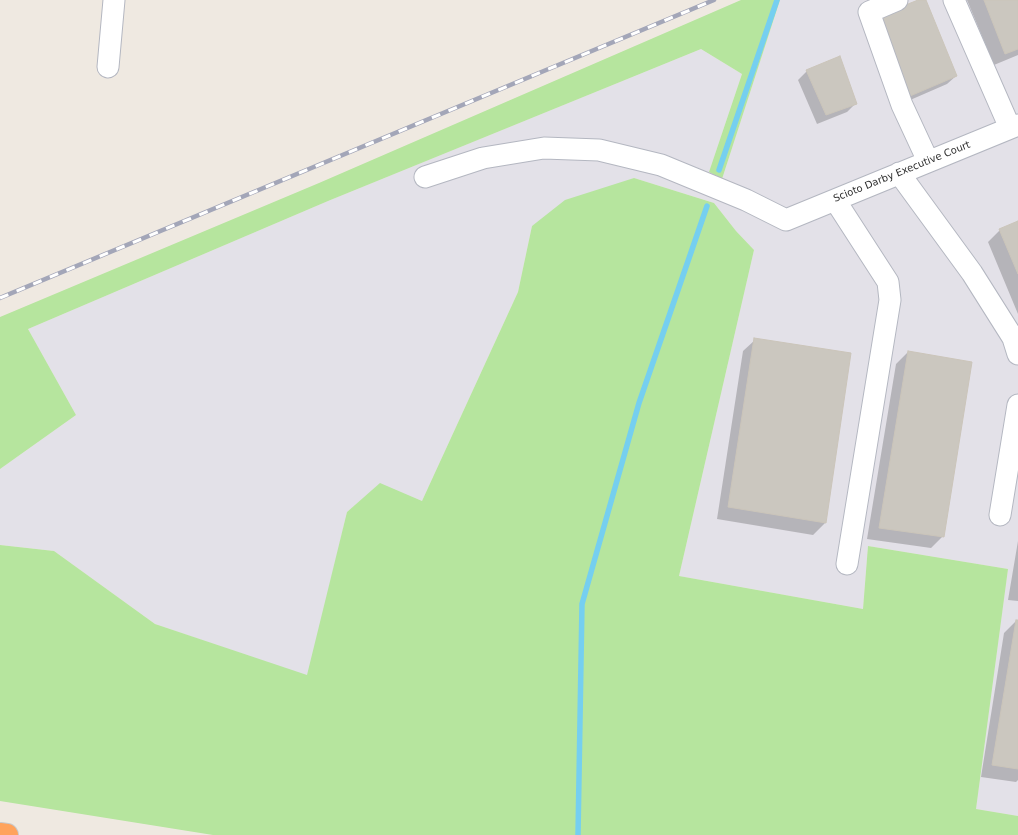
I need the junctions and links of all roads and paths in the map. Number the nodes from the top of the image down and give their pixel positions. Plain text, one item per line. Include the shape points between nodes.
1 (114, 0) edge
2 (897, 0) edge
3 (954, 0) edge
4 (108, 67) dead end
5 (1014, 126) edge
6 (928, 161) junction
7 (899, 173) junction
8 (425, 177) dead end
9 (835, 200) junction
10 (1018, 354) edge
11 (1018, 405) edge
12 (1000, 515) dead end
13 (847, 564) dead end
14 (0, 834) edge
15 (8, 835) edge

1 - 4 street
2 - 6 street via 869,12 902,105
3 - 5 street
5 - 6 street, Scioto Darby Executive Court
6 - 7 street, Scioto Darby Executive Court
7 - 9 street, Scioto Darby Executive Court
7 - 10 street via 972,273 1013,338
8 - 9 street, Scioto Darby Executive Court via 483,158 544,148 599,150 661,165 746,200 786,220
9 - 13 street via 888,282 890,300
11 - 12 street
14 - 15 highway

